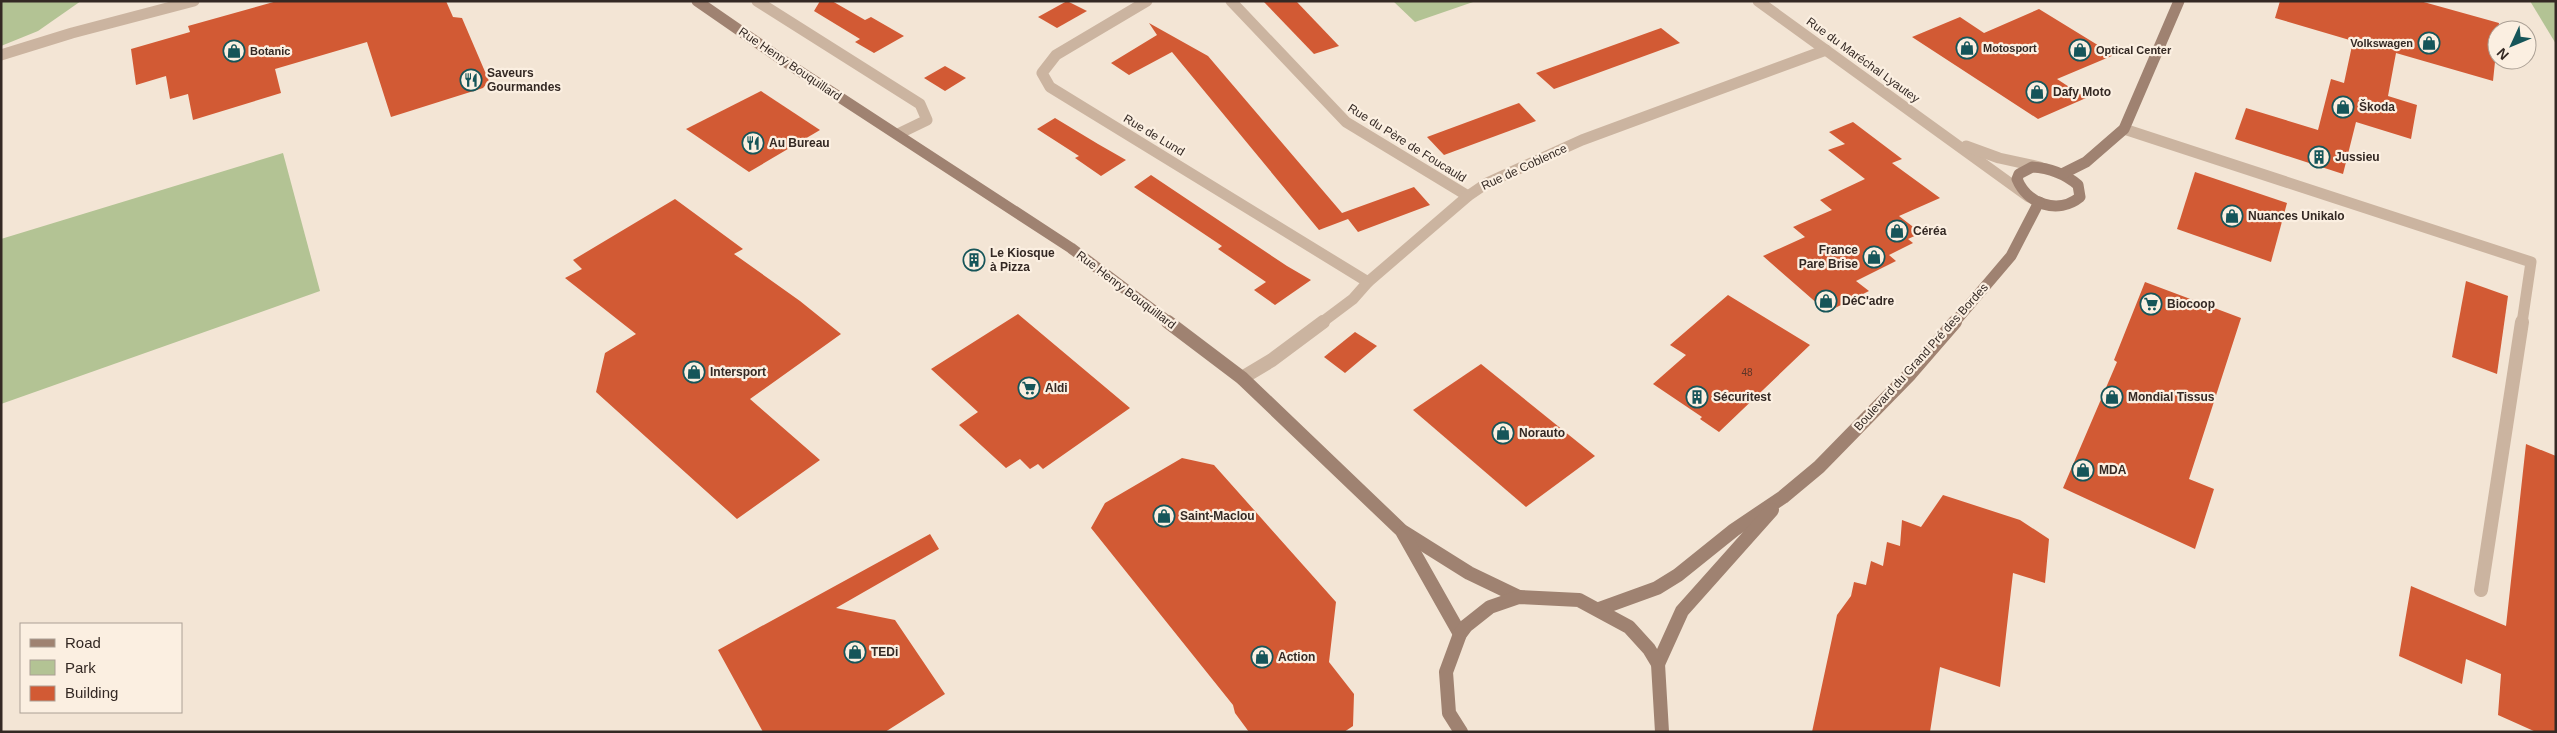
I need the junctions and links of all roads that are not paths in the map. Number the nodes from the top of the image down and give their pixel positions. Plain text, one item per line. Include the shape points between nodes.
1 (194, 1) edge
2 (698, 1) edge
3 (757, 1) edge
4 (1148, 1) edge
5 (1231, 1) edge
6 (1758, 1) edge
7 (2179, 1) edge
8 (1826, 50) junction
9 (1, 55) edge
10 (2124, 129) junction
11 (898, 134) junction
12 (1952, 141) junction
13 (2040, 167) junction
14 (2064, 174) junction
15 (1468, 196) junction
16 (2034, 199) junction
17 (1368, 282) junction
18 (1242, 378) junction
19 (1783, 497) junction
20 (1402, 531) junction
21 (2481, 590) dead end
22 (1519, 597) junction
23 (1599, 609) junction
24 (1460, 634) junction
25 (1658, 664) junction
26 (1461, 732) edge
27 (1662, 732) edge

1 - 9 street
2 - 11 main road, Rue Henry Bouquillard
3 - 11 street via 920,104 927,120
4 - 17 street, Rue de Lund via 1056,55 1042,73 1050,87
5 - 15 street, Rue du Père de Foucauld via 1346,122
6 - 8 street, Rue du Maréchal Lyautey
7 - 10 main road
8 - 12 street, Rue du Maréchal Lyautey
8 - 15 street, Rue de Coblence via 1582,140 1487,182
10 - 14 main road via 2086,162
10 - 21 street via 2531,262
11 - 18 main road, Rue Henry Bouquillard via 1071,248
12 - 13 street, Rue du Maréchal Lyautey via 1999,158
12 - 16 street, Rue du Maréchal Lyautey
13 - 14 main road
13 - 16 main road via 2024,170 2017,179 2022,191
14 - 16 main road via 2078,185 2080,197 2076,202 2060,206
15 - 17 street, Rue de Coblence
16 - 19 main road, Boulevard du Grand Pré des Bordes via 2011,256 1910,374 1846,441
17 - 18 street, Rue de Coblence via 1353,299 1288,349
18 - 20 main road, Rue Henry Bouquillard
19 - 23 main road, Boulevard du Grand Pré des Bordes via 1664,584
19 - 25 main road, Boulevard du Grand Pré des Bordes via 1682,610
20 - 22 main road, Rue Henry Bouquillard via 1469,573
20 - 24 main road, Rue Henry Bouquillard
22 - 23 main road via 1579,600
22 - 24 main road via 1490,607
23 - 25 main road via 1629,627
24 - 26 main road via 1446,672 1449,713
25 - 27 main road

